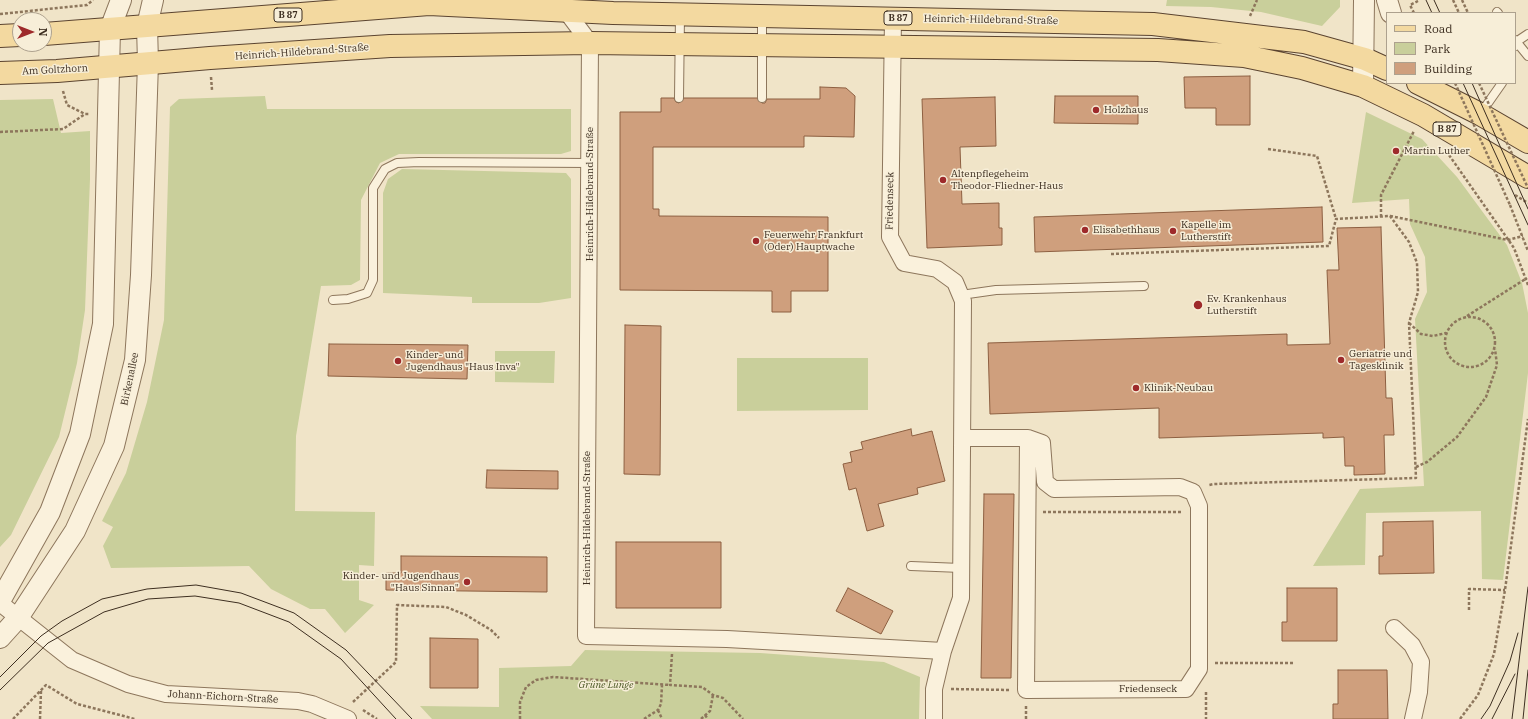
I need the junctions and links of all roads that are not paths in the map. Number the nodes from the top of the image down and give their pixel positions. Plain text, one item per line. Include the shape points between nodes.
1 (121, 0) edge
2 (153, 0) edge
3 (1364, 0) edge
4 (1388, 0) edge
5 (566, 10) junction
6 (1391, 12) edge
7 (680, 14) junction
8 (762, 16) junction
9 (893, 18) junction
10 (147, 26) junction
11 (110, 29) junction
12 (52, 33) edge
13 (1528, 34) edge
14 (12, 35) edge
15 (0, 36) edge
16 (1516, 42) edge
17 (590, 43) junction
18 (680, 44) junction
19 (1516, 44) edge
20 (762, 45) junction
21 (892, 47) junction
22 (1528, 56) edge
23 (1365, 59) junction
24 (148, 63) junction
25 (110, 67) junction
26 (1386, 69) edge
27 (0, 73) edge
28 (1422, 84) edge
29 (1501, 84) edge
30 (1363, 86) junction
31 (679, 98) dead end
32 (762, 98) dead end
33 (1480, 114) junction
34 (1528, 142) edge
35 (590, 163) junction
36 (1528, 177) edge
37 (1144, 286) dead end
38 (961, 295) junction
39 (333, 300) dead end
40 (962, 438) junction
41 (1028, 438) junction
42 (911, 566) dead end
43 (961, 568) junction
44 (0, 602) edge
45 (18, 618) junction
46 (1394, 628) dead end
47 (0, 638) edge
48 (943, 651) junction
49 (348, 719) edge
50 (934, 719) edge
51 (1412, 719) edge

1 - 11 street
2 - 10 street, Birkenallee
3 - 23 street
4 - 6 street
5 - 7 main road, Heinrich-Hildebrand-Straße / B 87
5 - 10 main road, Heinrich-Hildebrand-Straße / B 87 via 429,4
5 - 17 street
7 - 8 main road, Heinrich-Hildebrand-Straße / B 87
7 - 18 lane
8 - 9 main road, Heinrich-Hildebrand-Straße / B 87
8 - 20 lane
9 - 21 street, Friedenseck
9 - 23 main road, Heinrich-Hildebrand-Straße / B 87 via 1153,24 1304,42
10 - 11 main road, Heinrich-Hildebrand-Straße / B 87
10 - 24 street, Birkenallee
11 - 12 main road, B 87
11 - 25 street
13 - 16 lane
14 - 15 main road
17 - 18 main road, Heinrich-Hildebrand-Straße / B 87
17 - 24 main road, Heinrich-Hildebrand-Straße / B 87 via 390,46
17 - 35 street, Heinrich-Hildebrand-Straße
18 - 20 main road, Heinrich-Hildebrand-Straße / B 87
18 - 31 lane
19 - 22 lane
20 - 21 main road, Heinrich-Hildebrand-Straße / B 87
20 - 32 lane
21 - 30 main road, Heinrich-Hildebrand-Straße / B 87 via 1158,50 1244,56 1302,68
21 - 38 street, Friedenseck via 890,237 904,263 937,269 955,282
23 - 26 main road, B 87
23 - 30 street
24 - 25 main road, Heinrich-Hildebrand-Straße / B 87
24 - 45 street, Birkenallee via 141,275 135,360 114,446 75,531
25 - 27 main road, Am Goltzhorn / B 87
25 - 44 street via 103,324 80,434 50,512
28 - 33 main road
29 - 33 lane
30 - 36 main road, B 87 via 1423,114
33 - 34 main road
35 - 39 lane via 397,163 385,170 373,188 373,280 366,293 348,299
35 - 48 street, Heinrich-Hildebrand-Straße via 586,636 727,639
37 - 38 lane via 996,290
38 - 40 street, Friedenseck
40 - 41 street
40 - 43 street, Friedenseck
41 - 41 street, Friedenseck via 1026,690 1186,689 1199,669 1199,506 1193,492 1180,487 1054,489 1045,482 1042,443
42 - 43 lane
43 - 48 street, Friedenseck via 961,598
44 - 45 street, Johann-Eichorn-Straße
45 - 47 street, Birkenallee
45 - 49 street, Johann-Eichorn-Straße via 72,660 128,684 166,694 298,701
46 - 51 street via 1412,645 1421,662 1419,692
48 - 50 street, Friedenseck via 934,689

